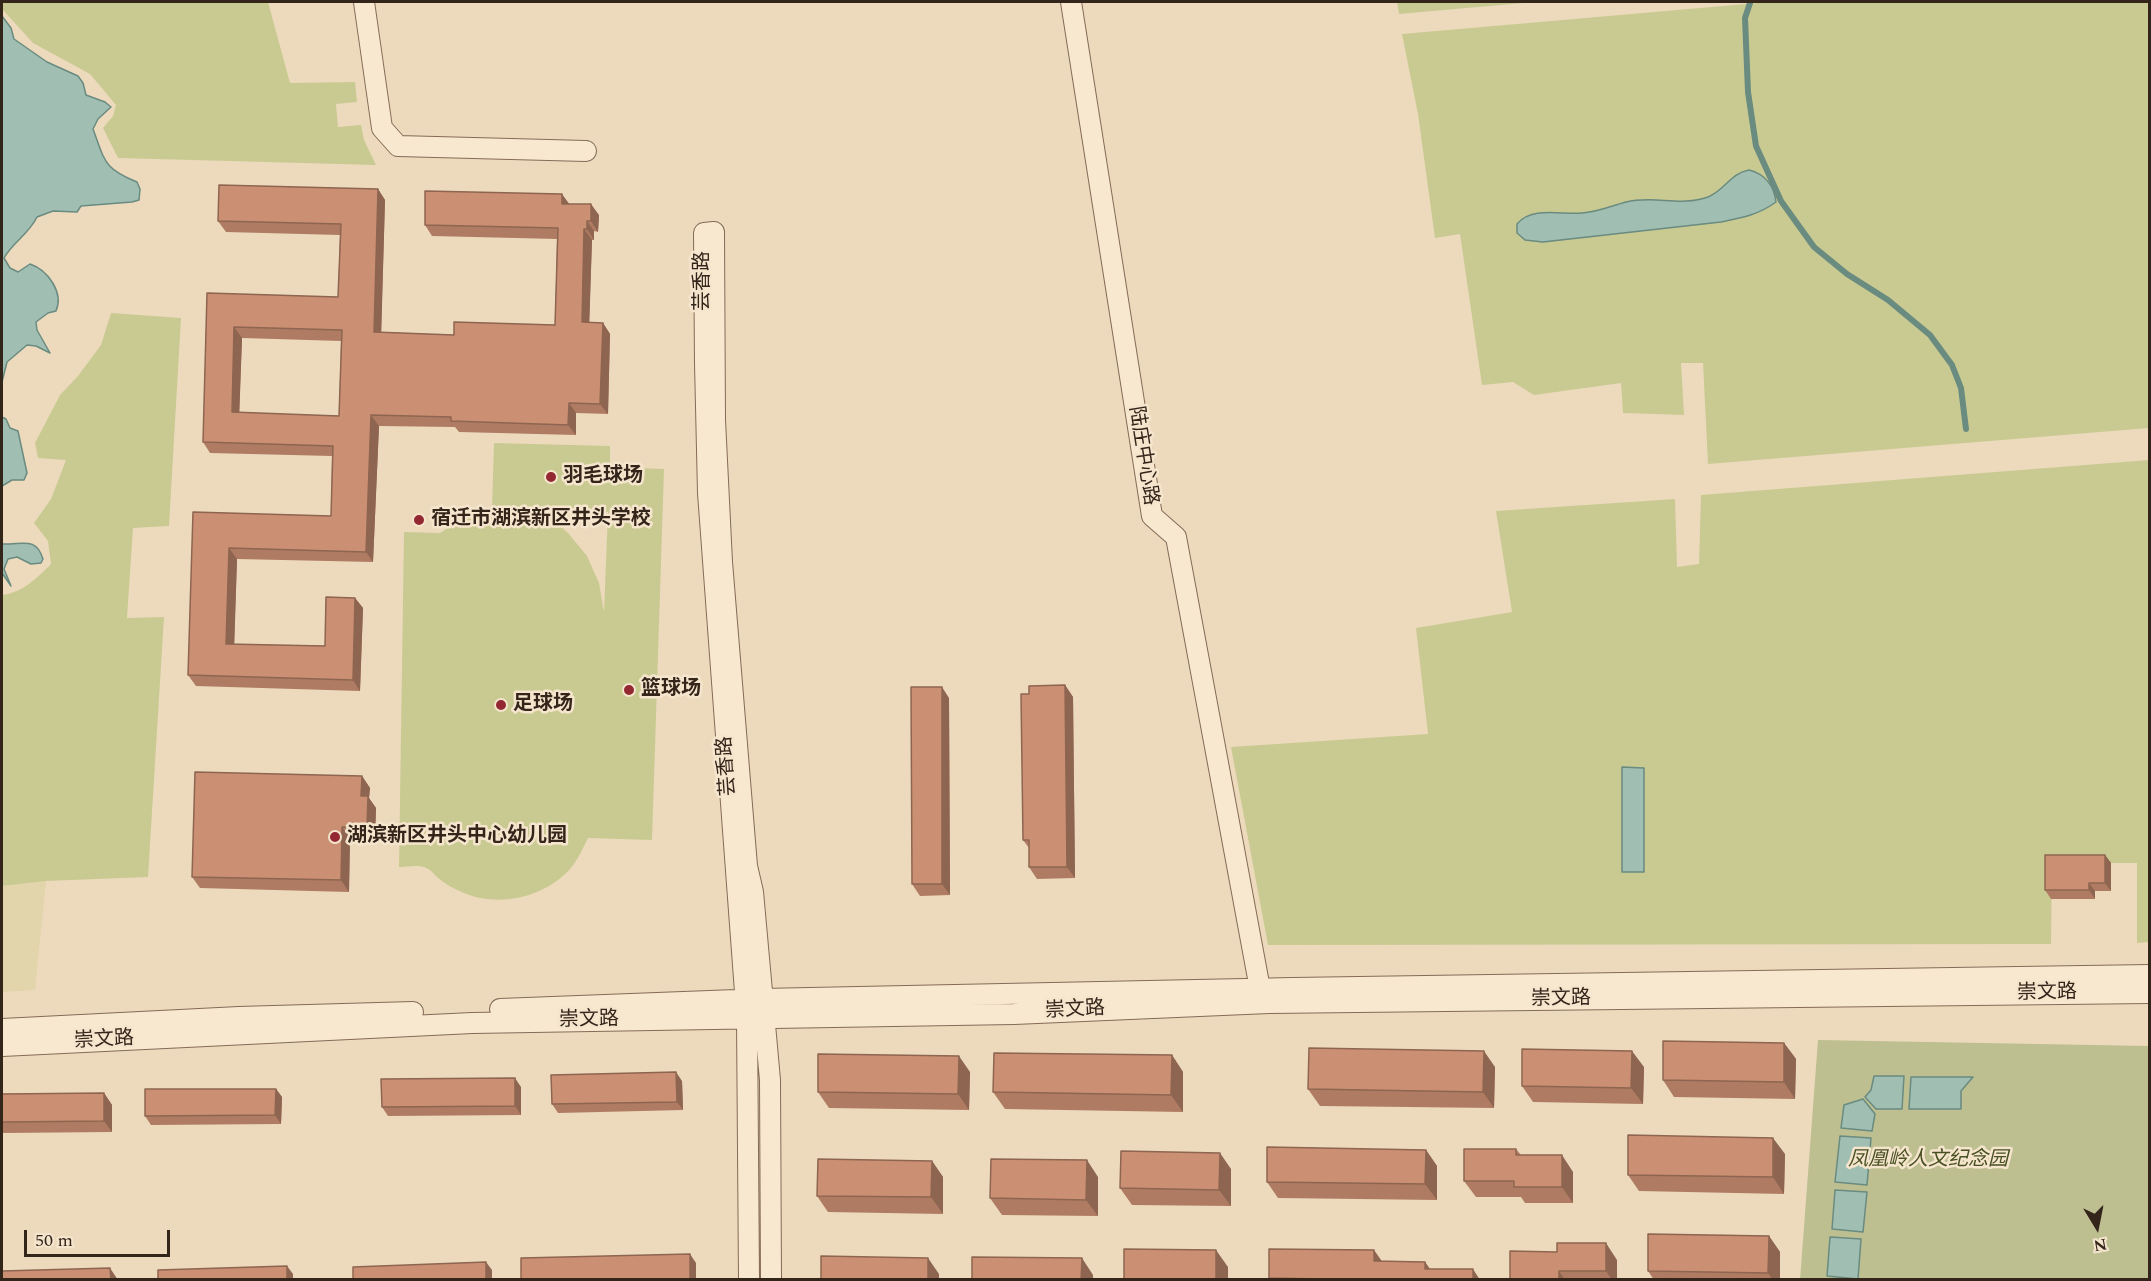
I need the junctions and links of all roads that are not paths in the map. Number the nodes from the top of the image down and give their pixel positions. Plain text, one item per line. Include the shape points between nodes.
1 (364, 2) edge
2 (1071, 2) edge
3 (586, 150) dead end
4 (2150, 975) edge
5 (2150, 993) edge
6 (1264, 996) junction
7 (755, 1009) junction
8 (2, 1029) edge
9 (2, 1046) edge
10 (749, 1280) edge
11 (771, 1280) edge

1 - 3 street via 382,128 398,146
2 - 6 street, 陆庄中心路 via 1152,516 1176,537
4 - 6 street, 崇文路
5 - 6 street, 崇文路
6 - 7 street, 崇文路 via 1021,1014
7 - 7 street, 芸香路 via 753,892 747,866 722,562 715,420 714,232 704,233 708,493
7 - 8 street, 崇文路 via 239,1017
7 - 9 street, 崇文路
7 - 10 street, 芸香路
7 - 11 street, 芸香路 via 770,1080

